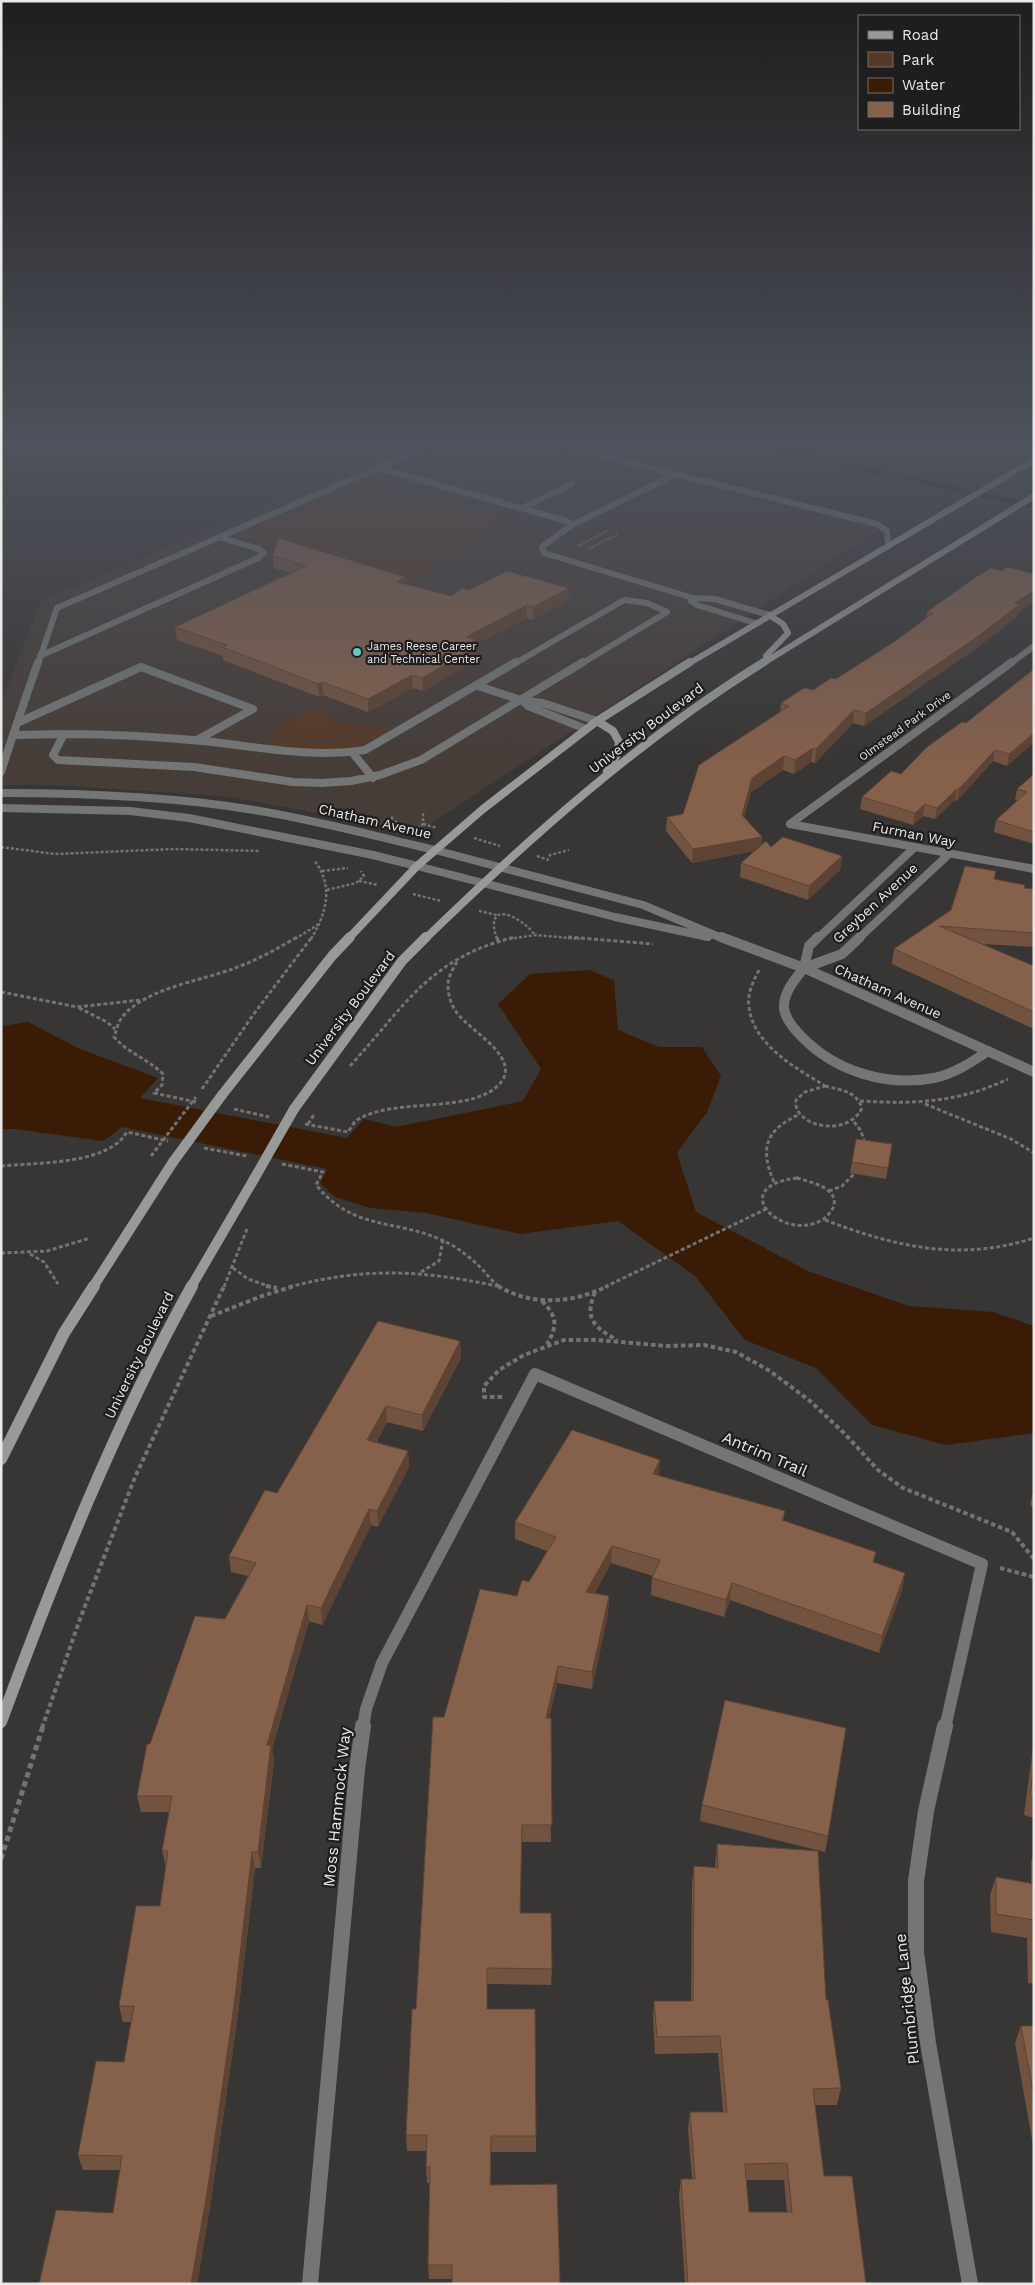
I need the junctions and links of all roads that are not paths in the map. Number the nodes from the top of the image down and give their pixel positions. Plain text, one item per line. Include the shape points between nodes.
1 (183, 553) edge
2 (264, 553) edge
3 (544, 553) edge
4 (875, 553) edge
5 (941, 553) edge
6 (693, 598) junction
7 (769, 615) junction
8 (755, 623) junction
9 (1034, 646) edge
10 (40, 656) junction
11 (747, 673) junction
12 (478, 686) junction
13 (522, 700) junction
14 (597, 721) junction
15 (17, 723) junction
16 (586, 729) junction
17 (64, 734) junction
18 (13, 735) junction
19 (196, 740) junction
20 (352, 752) junction
21 (1, 772) edge
22 (373, 778) junction
23 (603, 778) junction
24 (1, 793) edge
25 (1, 808) edge
26 (790, 824) joint
27 (915, 847) junction
28 (435, 850) junction
29 (949, 854) junction
30 (417, 866) junction
31 (500, 866) junction
32 (1034, 869) edge
33 (482, 883) junction
34 (729, 942) junction
35 (804, 968) junction
36 (988, 1051) junction
37 (1034, 1072) edge
38 (535, 1374) joint
39 (1, 1459) edge
40 (982, 1564) joint
41 (1, 1722) edge
42 (310, 2284) edge
43 (970, 2284) edge

1 - 10 street via 57,608
2 - 10 street via 258,558
3 - 6 street
4 - 7 main road, University Boulevard
5 - 11 main road, University Boulevard
6 - 7 street via 715,599
6 - 8 street via 691,601 697,605
7 - 8 main road, University Boulevard
7 - 11 main road via 784,623 786,637
8 - 14 main road, University Boulevard
9 - 26 street, Olmstead Park Drive
10 - 15 street
11 - 23 main road, University Boulevard via 673,723
12 - 13 street
12 - 13 street via 624,600 666,610 666,614
12 - 20 street via 374,746
13 - 14 street via 543,703
13 - 16 street via 528,706
13 - 22 street via 421,760
14 - 16 main road, University Boulevard
14 - 23 main road via 614,731 620,741 618,753
15 - 18 street
15 - 19 street via 141,667 253,709
16 - 28 main road, University Boulevard
17 - 18 street
17 - 19 street
17 - 22 street via 53,755 58,760 202,768 307,783
18 - 21 street
19 - 20 street via 316,754
20 - 22 street
23 - 31 main road, University Boulevard
24 - 28 street, Chatham Avenue via 121,795 229,806 341,827
25 - 30 street, Chatham Avenue via 130,811 189,818
26 - 27 street, Furman Way
27 - 29 street, Furman Way
27 - 35 street, Greyben Avenue via 809,946
28 - 30 main road, University Boulevard
28 - 31 street, Chatham Avenue
29 - 32 street, Furman Way
29 - 35 street, Greyben Avenue via 842,954
30 - 33 street, Chatham Avenue
30 - 39 main road, University Boulevard, bridge via 332,956 173,1162 64,1333
31 - 33 main road, University Boulevard
31 - 34 street, Chatham Avenue via 643,905
33 - 34 street, Chatham Avenue
33 - 41 main road, University Boulevard, bridge via 402,962 294,1109 184,1300 110,1449 54,1580
34 - 35 street, Chatham Avenue
35 - 36 street, Chatham Avenue
35 - 36 street via 786,996 784,1009 789,1023 826,1058 856,1072 906,1080 932,1078 952,1073
36 - 37 street, Chatham Avenue
38 - 40 street, Antrim Trail
38 - 42 street, Moss Hammock Way via 382,1663 366,1709 357,1768
40 - 43 street, Plumbridge Lane via 926,1811 916,1881 916,1952 928,2043

